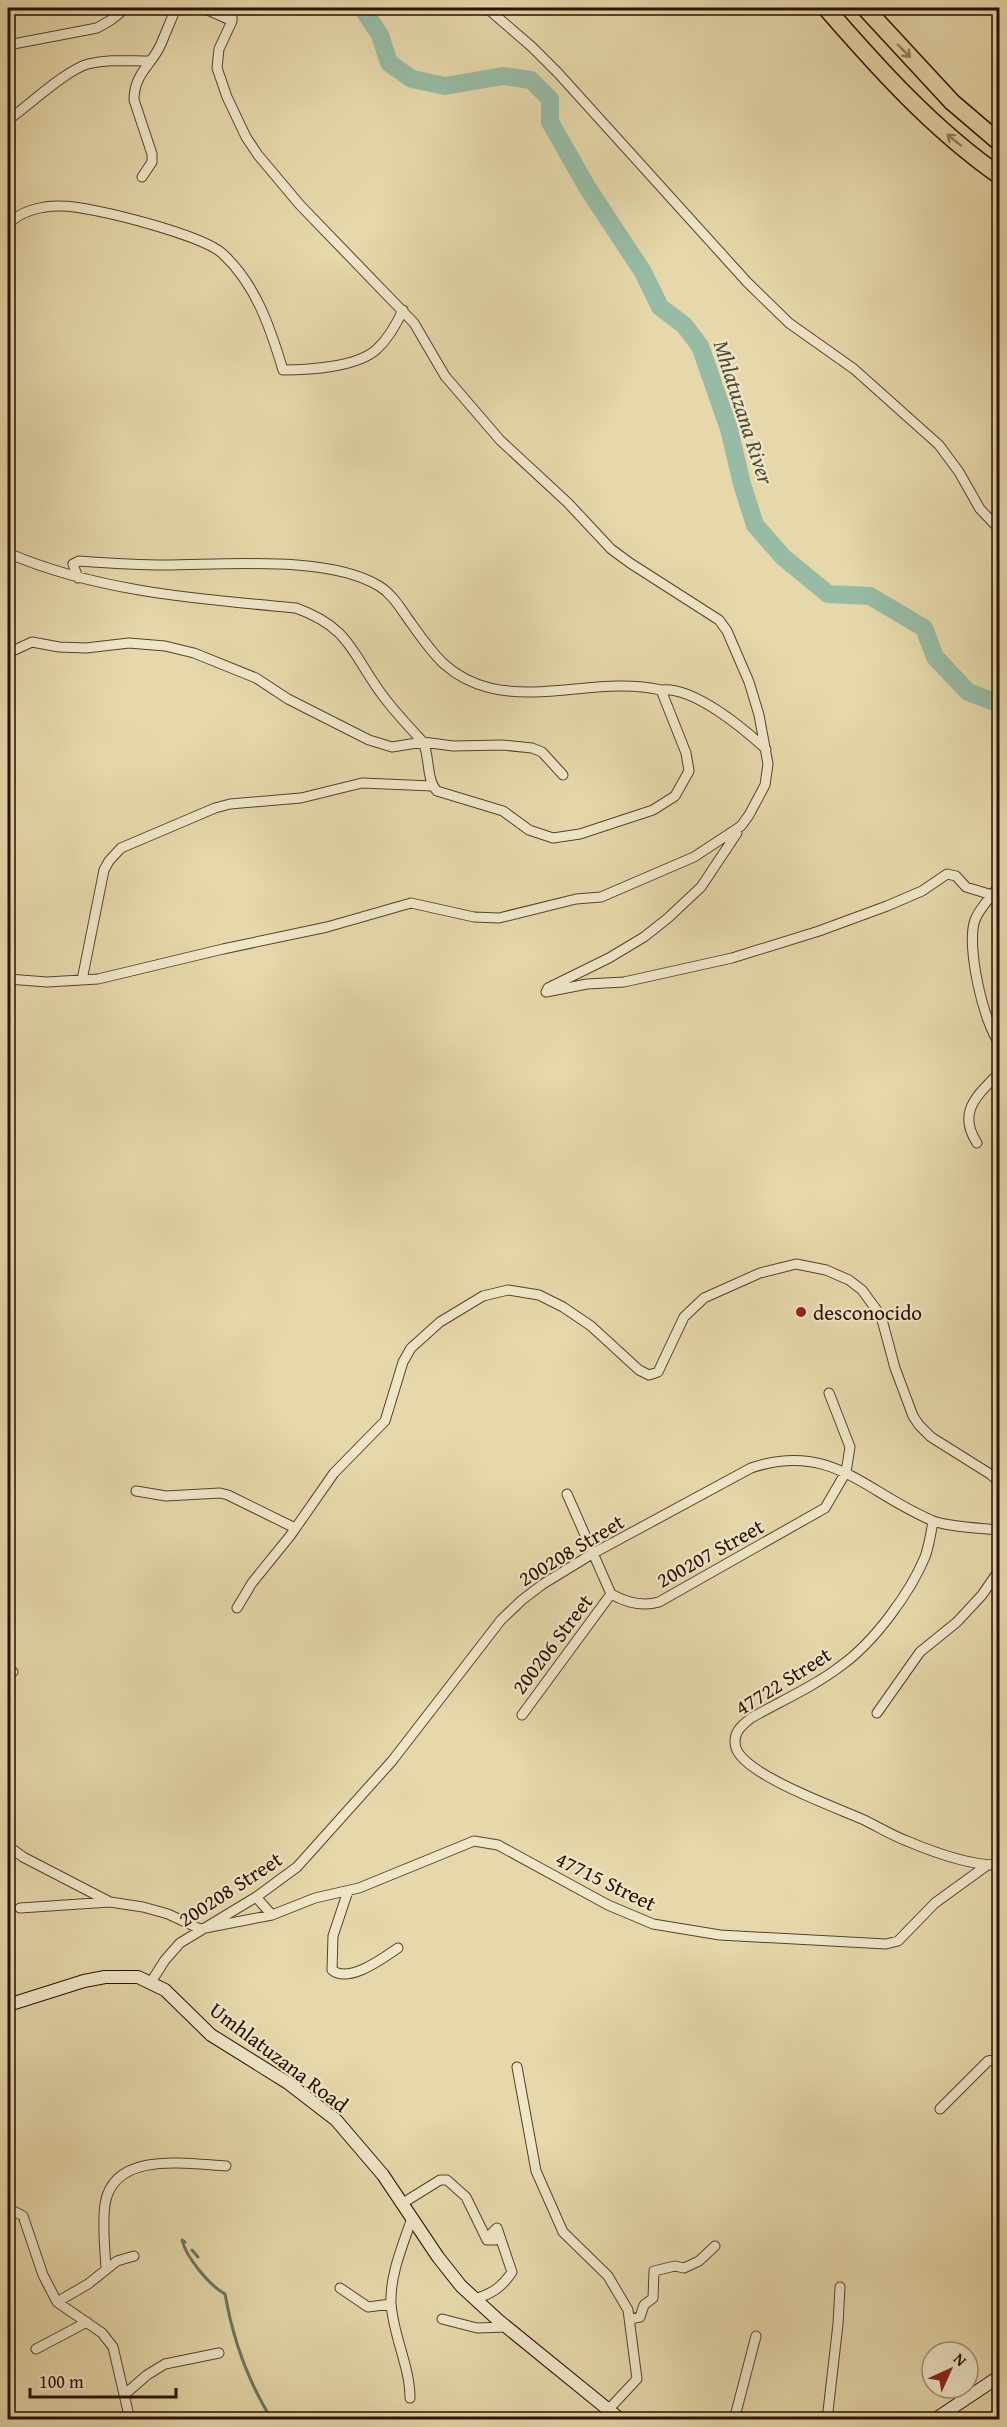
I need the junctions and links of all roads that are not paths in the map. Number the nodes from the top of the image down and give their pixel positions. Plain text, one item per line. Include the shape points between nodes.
1 (125, 8) edge
2 (176, 8) edge
3 (203, 8) edge
4 (232, 8) edge
5 (487, 8) edge
6 (826, 8) edge
7 (865, 8) edge
8 (232, 21) junction
9 (8, 45) edge
10 (148, 61) junction
11 (8, 120) edge
12 (999, 143) edge
13 (999, 176) edge
14 (142, 177) dead end
15 (8, 225) edge
16 (403, 310) junction
17 (999, 530) edge
18 (8, 553) edge
19 (78, 578) junction
20 (8, 653) edge
21 (661, 690) junction
22 (423, 742) junction
23 (767, 750) junction
24 (563, 775) dead end
25 (432, 786) junction
26 (741, 826) junction
27 (990, 892) edge
28 (8, 979) edge
29 (82, 980) junction
30 (999, 1044) edge
31 (999, 1072) edge
32 (977, 1143) dead end
33 (829, 1394) dead end
34 (846, 1472) junction
35 (999, 1483) edge
36 (136, 1491) dead end
37 (567, 1494) dead end
38 (933, 1521) junction
39 (295, 1528) junction
40 (999, 1530) edge
41 (592, 1554) junction
42 (999, 1569) edge
43 (611, 1594) junction
44 (237, 1608) dead end
45 (877, 1713) dead end
46 (522, 1715) dead end
47 (8, 1846) edge
48 (999, 1865) edge
49 (986, 1866) junction
50 (348, 1890) junction
51 (256, 1897) junction
52 (110, 1902) junction
53 (20, 1908) dead end
54 (272, 1915) junction
55 (200, 1929) junction
56 (398, 1948) dead end
57 (152, 1982) junction
58 (8, 2005) edge
59 (999, 2059) edge
60 (517, 2067) dead end
61 (940, 2109) dead end
62 (226, 2166) dead end
63 (402, 2203) junction
64 (8, 2208) edge
65 (412, 2218) junction
66 (715, 2246) dead end
67 (134, 2256) dead end
68 (106, 2269) junction
69 (340, 2288) dead end
70 (840, 2288) dead end
71 (474, 2299) junction
72 (57, 2302) junction
73 (391, 2304) junction
74 (442, 2319) dead end
75 (630, 2319) junction
76 (87, 2322) junction
77 (508, 2327) junction
78 (756, 2336) dead end
79 (36, 2349) dead end
80 (219, 2353) dead end
81 (999, 2376) edge
82 (124, 2395) junction
83 (410, 2398) dead end
84 (609, 2409) junction
85 (130, 2420) edge
86 (621, 2420) edge
87 (734, 2420) edge
88 (827, 2420) edge
89 (934, 2420) edge

1 - 9 street via 97,28
2 - 10 street via 161,44
3 - 8 street
4 - 8 street
5 - 17 street via 558,73 789,323 854,369 939,445 980,509
13 -> 6 highway via 929,119
7 -> 12 highway via 952,102
8 - 16 street via 219,49 217,68 246,137 277,179
10 - 11 street via 111,60 85,65
10 - 14 street via 134,92 152,154 152,162
15 - 16 street via 43,207 85,208 209,243 249,284 267,318 283,370 332,367 376,351
16 - 23 street via 475,413 611,549 719,620 749,682
18 - 19 street
19 - 21 street via 74,564 79,561 329,568 381,587 438,661 456,675 476,683 525,692 613,684
19 - 22 street via 180,596 296,608 312,614 342,634 383,696
20 - 22 street via 32,642 86,648 129,643 165,646 194,653 256,678 288,699 369,740 392,747
21 - 23 street via 680,691 722,713
21 - 25 street via 689,771 675,796 653,810 580,834 553,838 529,830 503,811 449,796
22 - 24 street via 532,748 542,752
22 - 25 street
23 - 26 street via 765,785
25 - 29 street via 362,783 301,798 230,804 121,848 104,870
26 - 27 street via 695,895 644,937 546,992 636,980 732,958 887,906 922,891 947,874 956,876 966,887
26 - 29 street via 694,856 601,897 576,899 499,918 474,917 411,903 327,927
27 - 30 street via 974,922 973,933 982,1008
28 - 29 street
31 - 32 street via 970,1107 969,1131
33 - 34 street via 850,1447
34 - 38 street, 200208 Street
34 - 41 street, 200208 Street via 809,1461 770,1462 751,1468
34 - 43 street, 200207 Street via 820,1512 659,1602 633,1604
35 - 39 street via 932,1437 912,1416 881,1316 872,1302 849,1280 826,1269 796,1264 760,1273 704,1298 684,1317 658,1372 650,1375 639,1370 591,1326 539,1295 508,1290 483,1296 440,1322 411,1348 385,1421 334,1473
36 - 39 street via 166,1496 228,1495
37 - 41 street
38 - 40 street, 200208 Street
38 - 49 street, 47722 Street via 919,1570 866,1644 840,1667 751,1718 740,1727 736,1749 741,1757 784,1785 907,1841
39 - 44 street
41 - 43 street
41 - 51 street, 200208 Street via 543,1584 501,1620 392,1761 333,1828 297,1867
42 - 45 street via 957,1622 920,1652
43 - 46 street, 200206 Street
47 - 52 street
48 - 49 street, 47722 Street
49 - 50 street, 47715 Street via 935,1903 898,1941 886,1944 720,1935 653,1924 599,1900 498,1845 481,1841
50 - 54 street, 47715 Street
50 - 56 street via 333,1936 332,1970 346,1975 368,1967
51 - 54 street
51 - 55 street, 200208 Street
52 - 53 street
52 - 55 street via 168,1914
54 - 55 street, 47715 Street
55 - 57 street, 200208 Street via 180,1943
57 - 58 street, Umhlatuzana Road via 138,1977 105,1977
57 - 63 street, Umhlatuzana Road via 176,1998 211,2035 288,2083 336,2120
59 - 61 street via 988,2061
60 - 75 street via 536,2171 563,2232 608,2276
62 - 68 street via 150,2164 121,2176 105,2203
63 - 65 street, Umhlatuzana Road
63 - 71 street via 440,2180 447,2180 466,2197 487,2240 495,2240 491,2234 497,2228 512,2272 502,2286
64 - 72 street via 23,2216 43,2275
65 - 71 street, Umhlatuzana Road via 450,2274
65 - 73 street via 396,2265
66 - 75 street via 684,2268 654,2271 653,2298 644,2305 640,2317
67 - 68 street
68 - 72 street
69 - 73 street via 368,2307
70 - 88 street
71 - 77 street, Umhlatuzana Road
72 - 76 street
73 - 83 street via 410,2379
74 - 77 street via 477,2328
75 - 84 street via 637,2379
76 - 79 street
76 - 82 street via 113,2347
77 - 84 street, Umhlatuzana Road
78 - 87 street
80 - 82 street via 165,2364
81 - 89 street
82 - 85 street
84 - 86 street, Umhlatuzana Road

